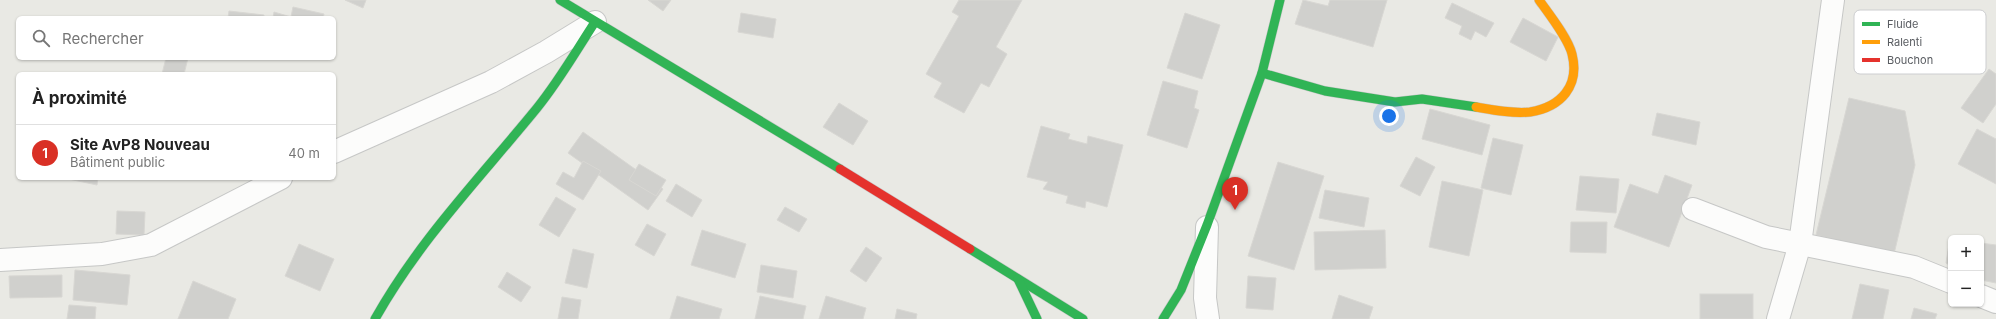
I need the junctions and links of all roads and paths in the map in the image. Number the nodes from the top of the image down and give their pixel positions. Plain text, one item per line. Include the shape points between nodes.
1 (560, 0) edge
2 (1280, 0) edge
3 (1539, 0) edge
4 (1833, 0) edge
5 (595, 22) junction
6 (1262, 73) junction
7 (336, 151) edge
8 (277, 180) edge
9 (1693, 209) dead end
10 (1207, 225) junction
11 (1800, 244) junction
12 (0, 260) edge
13 (1018, 279) junction
14 (1948, 281) edge
15 (1984, 297) edge
16 (1996, 302) edge
17 (375, 319) edge
18 (1037, 319) edge
19 (1083, 319) edge
20 (1163, 319) edge
21 (1208, 319) edge
22 (1778, 319) edge

1 - 5 street
2 - 6 street
3 - 6 street via 1572,53 1575,72 1572,86 1563,96 1547,107 1530,112 1503,111 1422,99 1395,102 1325,91
4 - 11 street
5 - 7 street via 491,82
5 - 13 street
5 - 17 street via 539,106 443,217
6 - 10 street
8 - 12 street via 151,245 102,254
9 - 11 street via 1766,237
10 - 20 street via 1180,290
10 - 21 street via 1205,298
11 - 14 street via 1914,267
11 - 22 street
13 - 18 street
13 - 19 street
15 - 16 street

